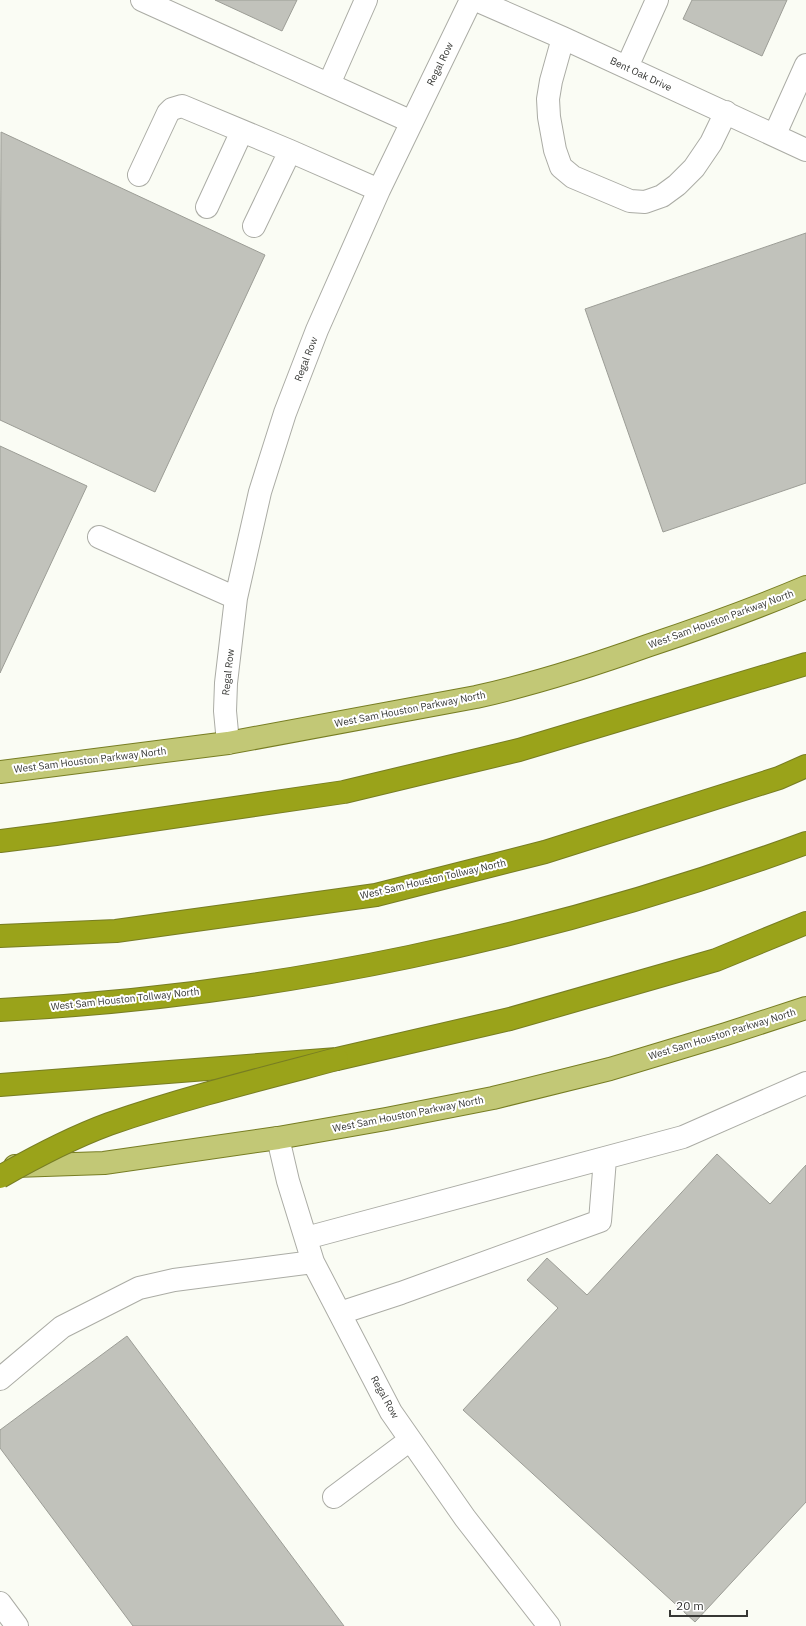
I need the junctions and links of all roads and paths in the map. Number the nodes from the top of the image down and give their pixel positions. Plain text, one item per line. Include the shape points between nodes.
1 (142, 0) edge
2 (366, 0) edge
3 (472, 0) edge
4 (476, 0) edge
5 (656, 0) edge
6 (563, 38) junction
7 (806, 65) edge
8 (627, 67) junction
9 (329, 84) junction
10 (726, 112) junction
11 (412, 122) junction
12 (242, 131) junction
13 (775, 134) junction
14 (806, 150) edge
15 (290, 151) junction
16 (139, 175) dead end
17 (379, 190) junction
18 (207, 207) dead end
19 (254, 226) dead end
20 (99, 537) dead end
21 (806, 587) edge
22 (236, 598) junction
23 (806, 664) edge
24 (228, 742) junction
25 (806, 766) edge
26 (0, 772) edge
27 (0, 834) edge
28 (56, 834) junction
29 (0, 841) edge
30 (806, 843) edge
31 (806, 923) edge
32 (0, 936) edge
33 (806, 1008) edge
34 (0, 1010) edge
35 (337, 1058) junction
36 (806, 1083) edge
37 (0, 1085) edge
38 (278, 1138) junction
39 (605, 1159) junction
40 (0, 1167) edge
41 (0, 1177) edge
42 (306, 1238) junction
43 (313, 1262) junction
44 (340, 1313) junction
45 (0, 1379) edge
46 (410, 1440) junction
47 (334, 1497) dead end
48 (0, 1603) edge
49 (17, 1626) edge
50 (549, 1626) edge

1 - 9 street
2 - 9 street
3 - 11 street, Regal Row
4 - 6 street, Bent Oak Drive
5 - 8 street
6 - 8 street, Bent Oak Drive
6 - 10 street via 551,81 549,117 560,167 573,177 630,201 645,202 662,196 694,168 711,143
7 - 13 street
8 - 10 street, Bent Oak Drive
9 - 11 street
10 - 13 street, Bent Oak Drive
11 - 17 street, Regal Row
12 - 15 street
12 - 16 street via 182,106 177,107 168,113
12 - 18 street
13 - 14 street, Bent Oak Drive
15 - 17 street
15 - 19 street
17 - 22 street, Regal Row via 317,330 285,413 260,492
20 - 22 street
21 - 24 main road, West Sam Houston Parkway North via 739,614 555,678 476,697
22 - 24 street, Regal Row via 226,683
23 - 28 highway via 519,750 344,792
24 - 26 main road, West Sam Houston Parkway North
25 - 32 highway, West Sam Houston Tollway North via 779,778 545,852 376,895 116,931
27 - 28 highway
28 - 29 highway
30 - 34 highway, West Sam Houston Tollway North via 607,908 479,942 371,965 205,991
31 - 35 highway via 708,962 510,1019
33 - 38 main road, West Sam Houston Parkway North via 610,1069 493,1098 386,1120
35 - 37 highway, bridge
35 - 41 highway, bridge via 178,1102 108,1125 40,1154
36 - 39 street via 683,1137
38 - 40 main road, West Sam Houston Parkway North via 104,1163
38 - 42 street, Regal Row
39 - 42 street
39 - 44 street via 600,1222
42 - 43 street, Regal Row
43 - 44 street, Regal Row
43 - 45 street via 174,1280 139,1288 62,1327
44 - 46 street, Regal Row via 391,1412
46 - 47 street
46 - 50 street, Regal Row via 465,1518
48 - 49 street

